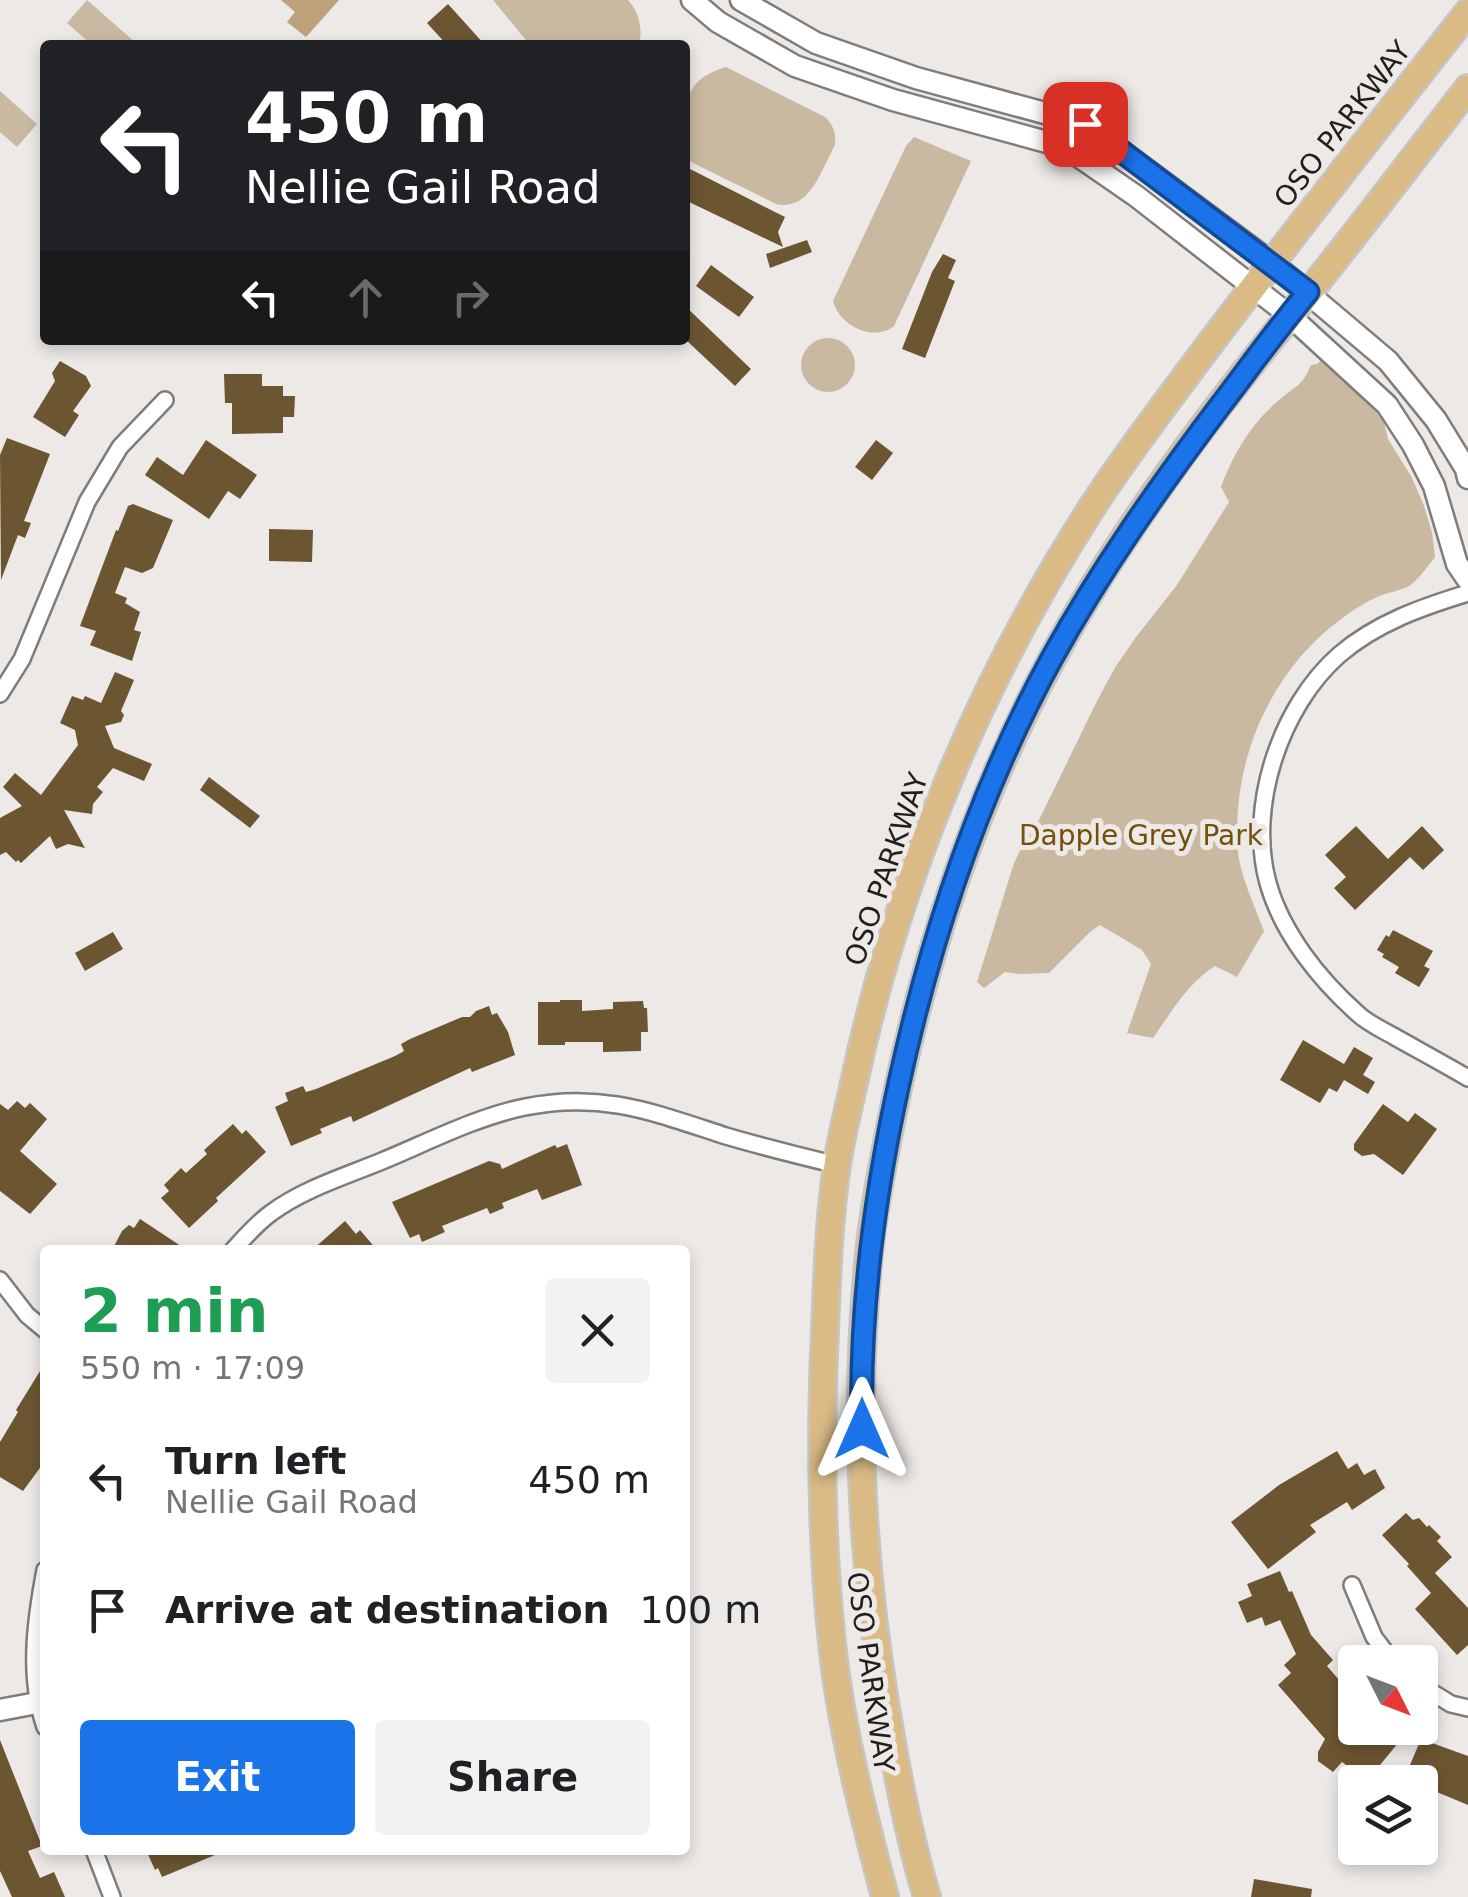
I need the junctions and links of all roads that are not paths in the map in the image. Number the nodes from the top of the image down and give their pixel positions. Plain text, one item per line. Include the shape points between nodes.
1 (692, 0) edge
2 (741, 0) edge
3 (1468, 12) edge
4 (1468, 88) edge
5 (1272, 263) junction
6 (1253, 286) junction
7 (1308, 292) junction
8 (1289, 315) junction
9 (165, 400) dead end
10 (1468, 478) edge
11 (1468, 580) edge
12 (1468, 593) edge
13 (0, 694) edge
14 (1468, 1078) edge
15 (837, 1165) junction
16 (238, 1245) edge
17 (0, 1280) edge
18 (40, 1326) edge
19 (1352, 1584) dead end
20 (40, 1599) edge
21 (1380, 1645) edge
22 (1438, 1696) edge
23 (37, 1703) junction
24 (1468, 1708) edge
25 (0, 1710) edge
26 (40, 1712) edge
27 (96, 1855) edge
28 (112, 1897) edge
29 (886, 1897) edge
30 (928, 1897) edge

1 - 6 street via 795,66 1064,147
2 - 5 street via 816,43 1085,124
3 - 5 main road, OSO PARKWAY
4 - 7 main road, OSO PARKWAY
5 - 6 main road, OSO PARKWAY
5 - 7 street
6 - 8 street
6 - 15 main road, OSO PARKWAY via 1101,493 987,694 888,945
7 - 8 main road, OSO PARKWAY
7 - 10 street via 1388,362 1436,420
8 - 11 street via 1393,414 1434,486
8 - 30 main road, OSO PARKWAY via 1178,461 1052,658 970,842 916,1006 871,1236 862,1393 865,1523 878,1651 896,1767
9 - 13 street via 120,447 87,502 22,659
12 - 14 street via 1364,636 1310,686 1272,761 1261,840 1282,920 1333,989 1359,1016
15 - 16 street via 654,1111 591,1100 555,1102 489,1118 304,1194
15 - 29 main road, OSO PARKWAY via 822,1392 825,1561 846,1734
17 - 18 street
19 - 21 street
20 - 23 street
22 - 24 street
23 - 25 street
23 - 26 street
27 - 28 street

